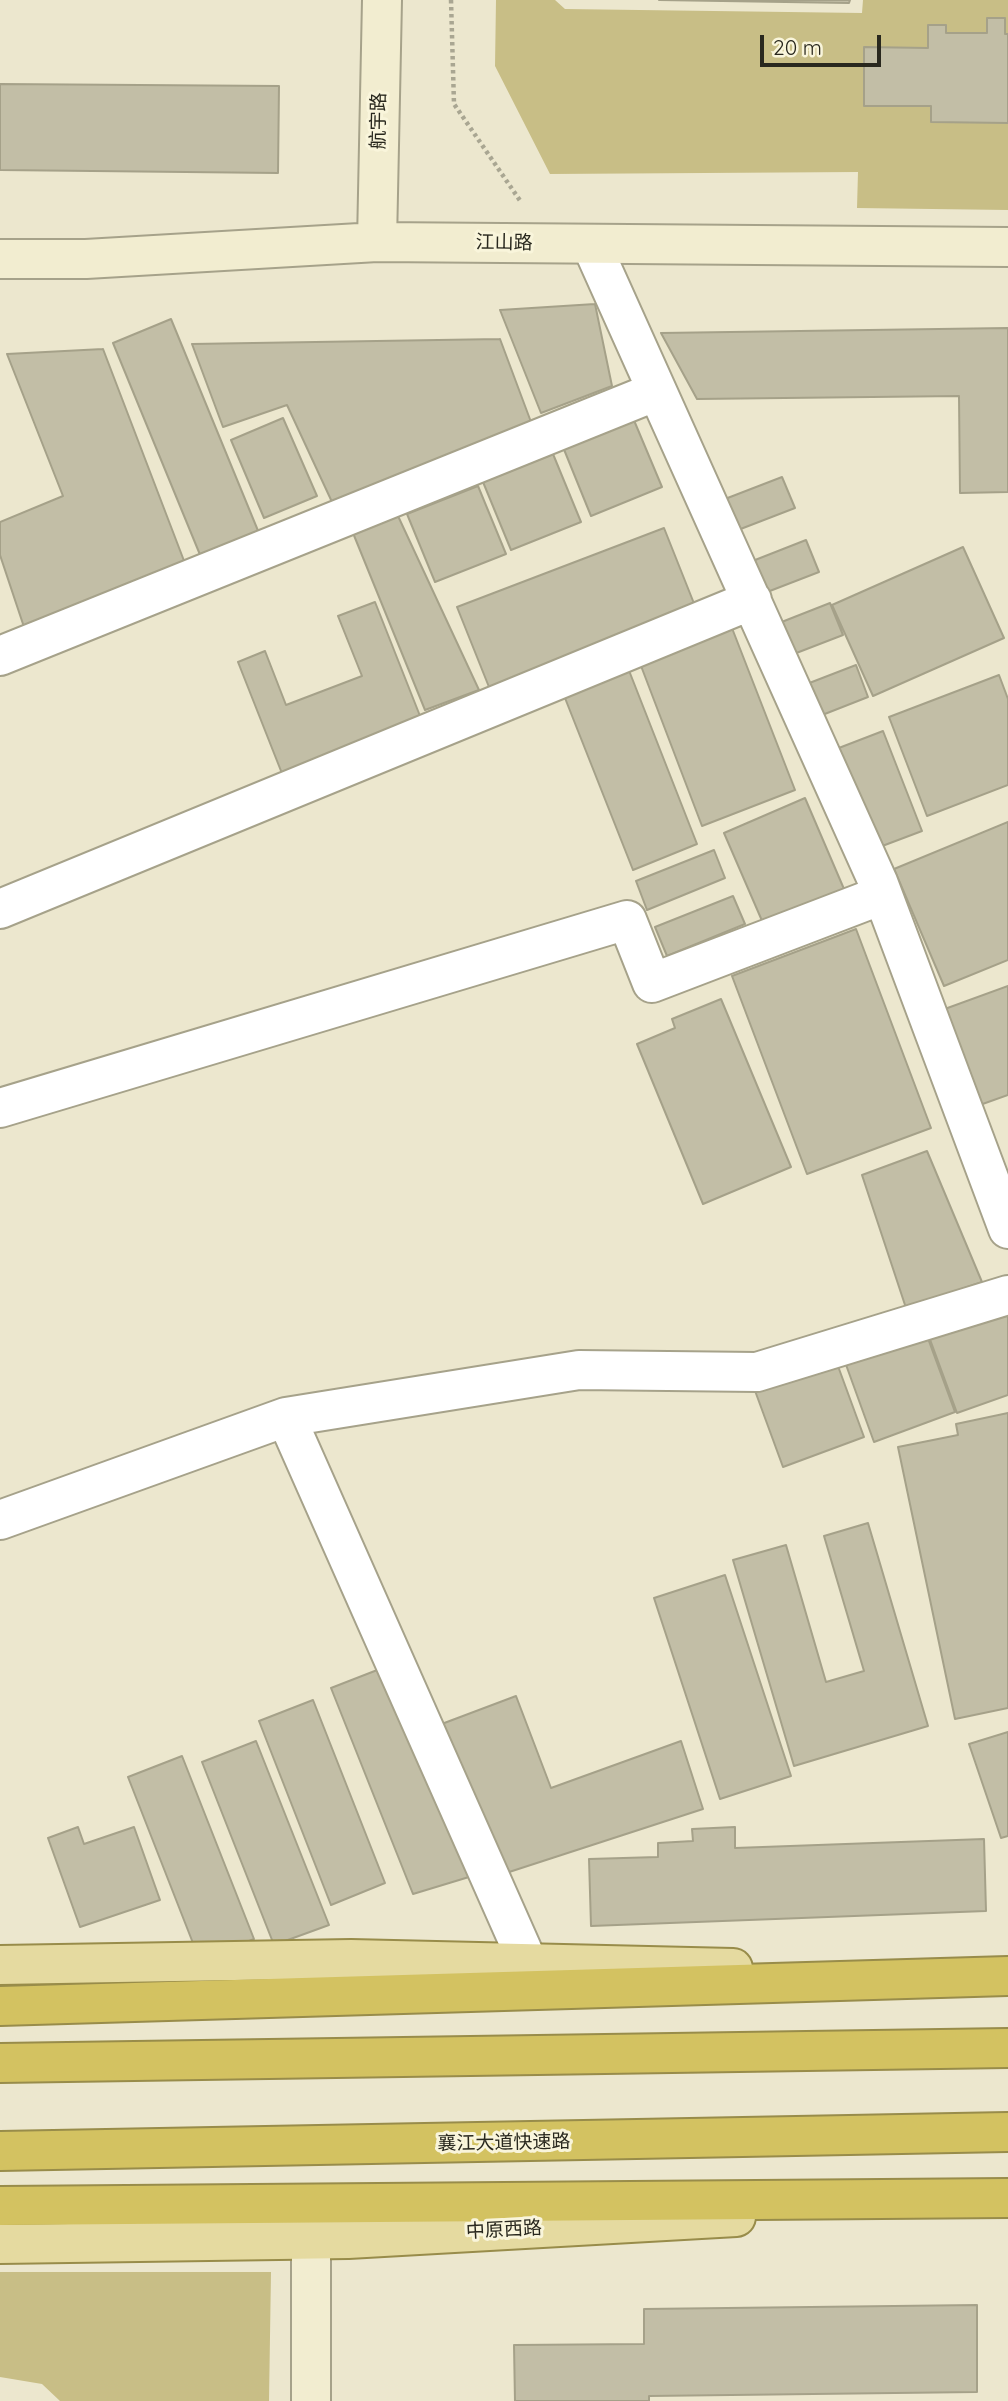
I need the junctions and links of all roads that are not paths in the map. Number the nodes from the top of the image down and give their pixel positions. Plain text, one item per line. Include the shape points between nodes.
1 (382, 0) edge
2 (377, 242) junction
3 (591, 244) junction
4 (1008, 247) edge
5 (0, 259) edge
6 (657, 391) junction
7 (752, 600) junction
8 (0, 656) edge
9 (882, 895) junction
10 (0, 909) edge
11 (0, 1108) edge
12 (1008, 1229) edge
13 (1008, 1295) edge
14 (286, 1417) junction
15 (0, 1520) edge
16 (528, 1964) junction
17 (0, 1965) edge
18 (1008, 1975) edge
19 (0, 2006) edge
20 (1008, 2048) edge
21 (0, 2063) edge
22 (1008, 2132) edge
23 (0, 2151) edge
24 (1008, 2199) edge
25 (0, 2206) edge
26 (311, 2240) junction
27 (0, 2244) edge
28 (311, 2401) edge

1 - 2 street, 航宇路
2 - 3 street, 江山路
2 - 5 street, 江山路 via 86,259
3 - 4 street, 江山路
3 - 6 street
6 - 7 street
6 - 8 street
7 - 9 street
7 - 10 street
9 - 11 street via 652,983 626,920
9 - 12 street
13 - 14 street via 757,1373 579,1370
14 - 15 street
14 - 16 street
16 - 17 main road via 351,1959
16 - 18 main road
18 - 19 highway
20 - 21 highway
22 - 23 highway, 襄江大道快速路
24 - 25 highway
24 - 26 main road, 中原西路
26 - 27 main road, 中原西路
26 - 28 street

